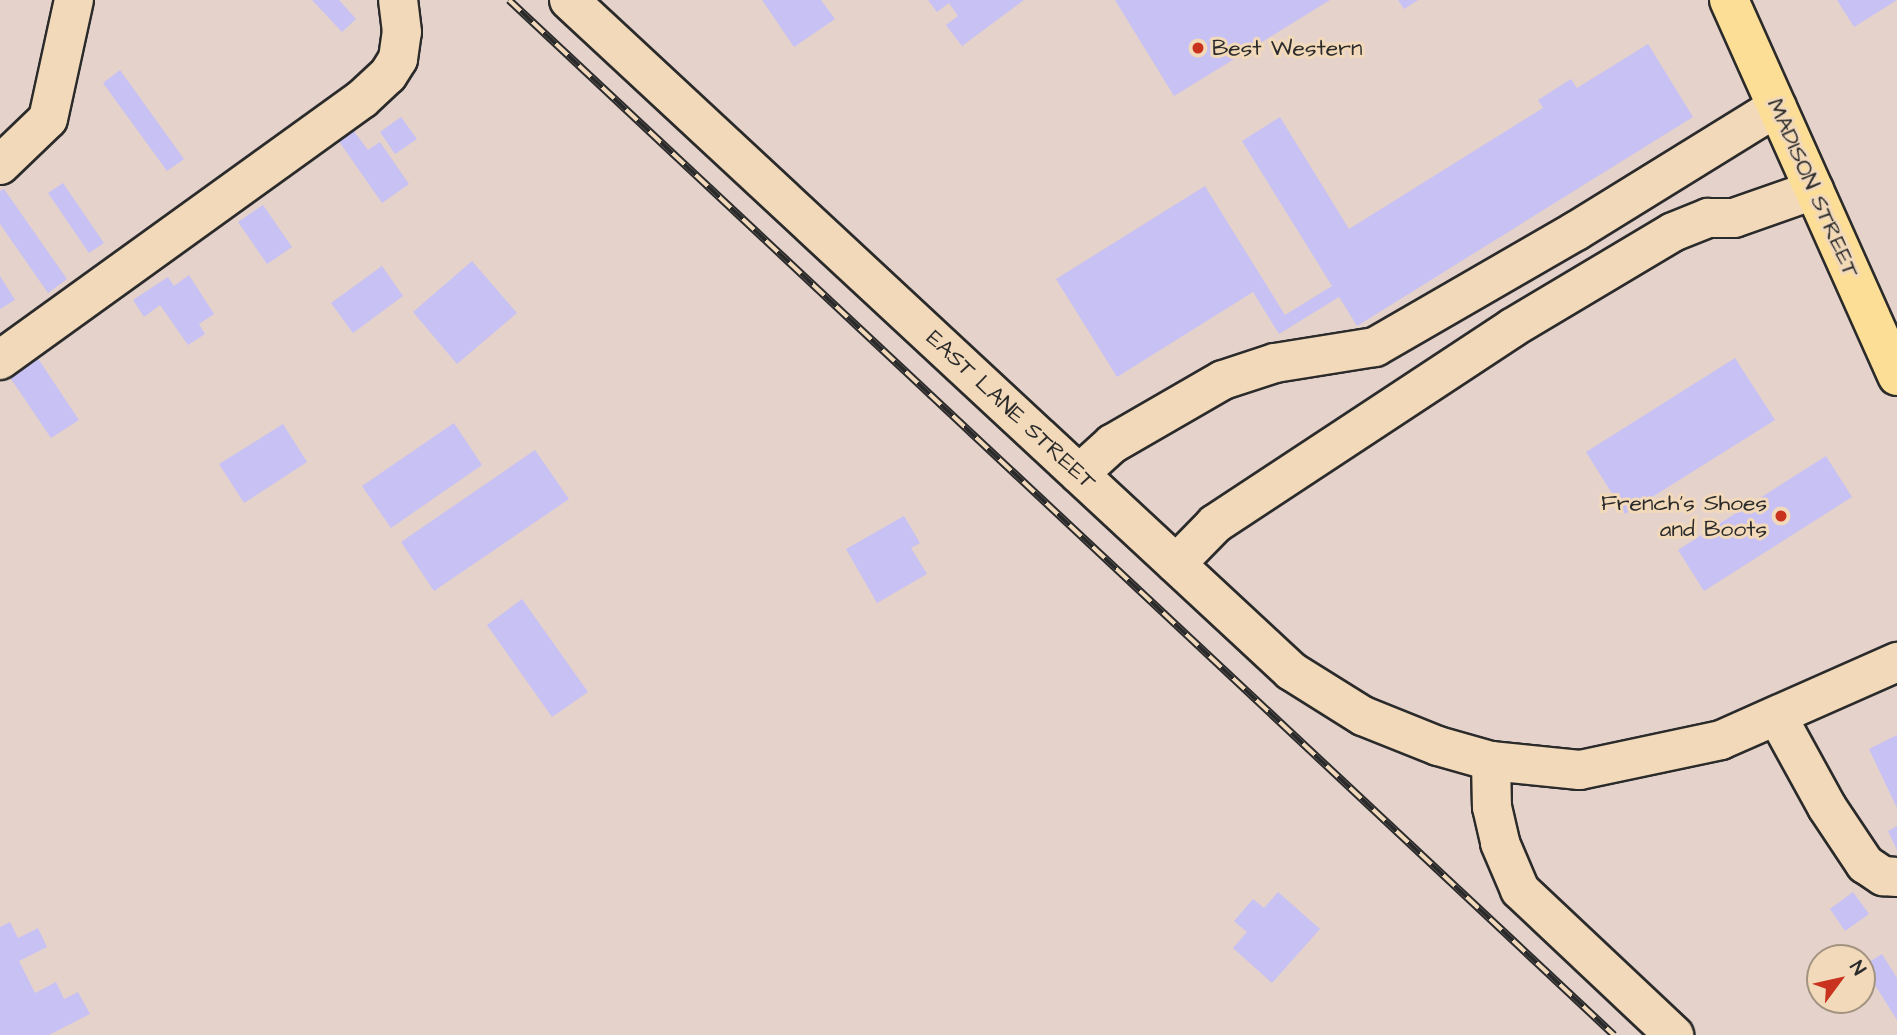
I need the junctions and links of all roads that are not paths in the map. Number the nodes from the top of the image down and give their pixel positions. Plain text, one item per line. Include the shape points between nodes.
1 (74, 0) edge
2 (398, 0) edge
3 (569, 0) edge
4 (1728, 0) edge
5 (1777, 107) junction
6 (0, 165) edge
7 (1679, 168) junction
8 (1814, 190) junction
9 (1708, 218) junction
10 (0, 360) edge
11 (1897, 376) edge
12 (1079, 474) junction
13 (1176, 564) junction
14 (1897, 662) edge
15 (1777, 716) junction
16 (1491, 761) junction
17 (1897, 877) edge
18 (1674, 1035) edge

1 - 6 street via 48,119
2 - 10 street via 402,32 398,59 362,99
3 - 12 street, EAST LANE STREET
4 - 5 main road, MADISON STREET
5 - 7 street
5 - 8 main road, MADISON STREET
7 - 9 street
7 - 12 street via 1375,346 1275,363 1223,380 1112,444
8 - 9 street via 1734,218
8 - 11 main road, MADISON STREET
9 - 13 street via 1673,232 1489,343 1215,524
12 - 13 street, EAST LANE STREET
13 - 16 street, EAST LANE STREET via 1291,671 1363,716
14 - 15 street, EAST LANE STREET
15 - 16 street, EAST LANE STREET via 1721,740 1580,770
15 - 17 street via 1827,807 1866,864 1882,876
16 - 18 street via 1500,843 1520,890

